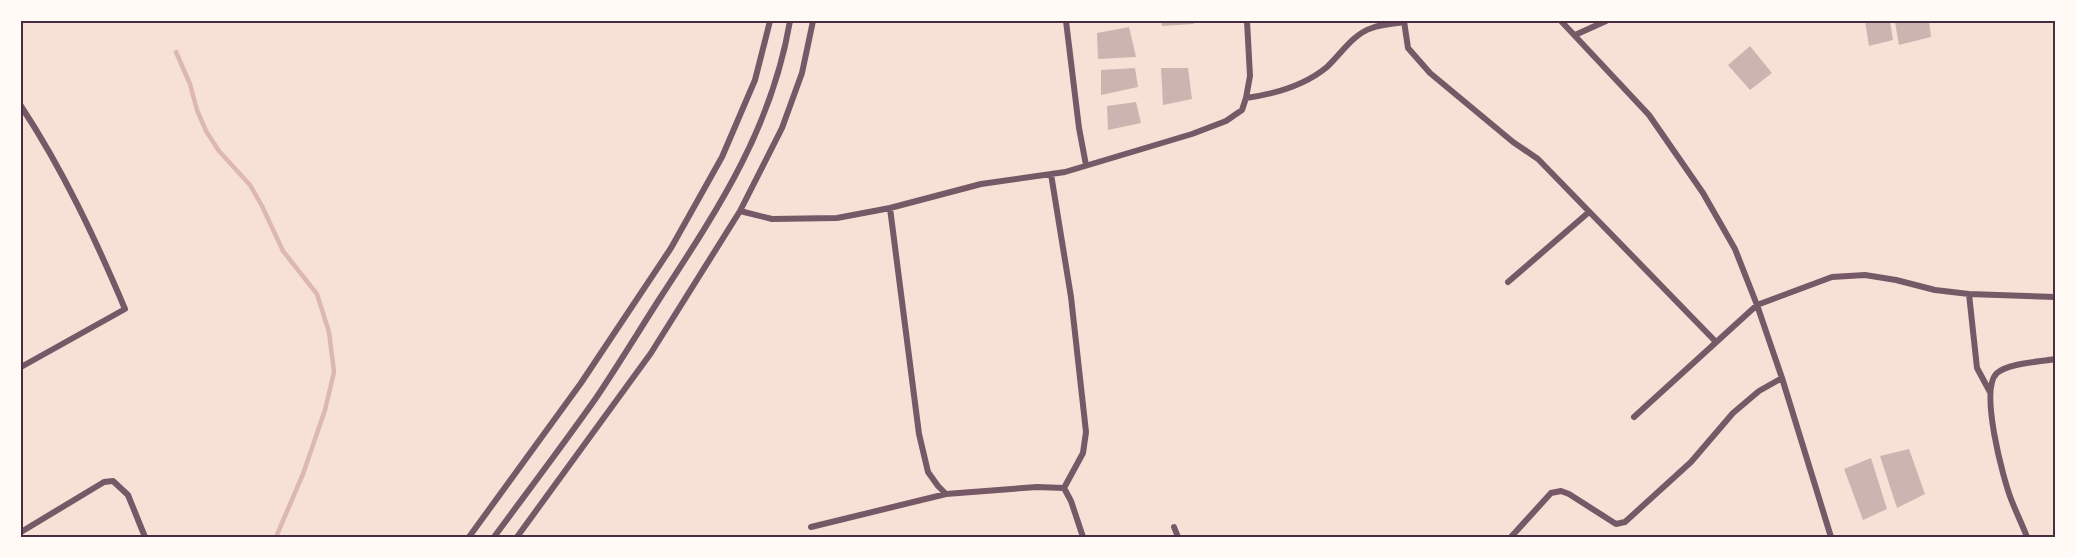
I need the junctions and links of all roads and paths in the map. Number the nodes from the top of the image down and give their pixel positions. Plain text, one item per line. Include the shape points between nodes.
1 (770, 21) edge
2 (790, 21) edge
3 (813, 21) edge
4 (1066, 21) edge
5 (1247, 21) edge
6 (1562, 21) edge
7 (1606, 21) edge
8 (1404, 22) edge
9 (1575, 35) junction
10 (1246, 98) junction
11 (21, 105) edge
12 (1086, 165) junction
13 (1051, 174) junction
14 (890, 208) junction
15 (740, 211) junction
16 (1589, 212) junction
17 (1508, 282) dead end
18 (1970, 294) junction
19 (2055, 297) edge
20 (1757, 305) junction
21 (1716, 342) junction
22 (2055, 360) edge
23 (21, 367) edge
24 (1782, 378) junction
25 (1990, 392) junction
26 (1634, 417) dead end
27 (1064, 488) junction
28 (946, 494) junction
29 (812, 527) dead end
30 (1174, 527) dead end
31 (21, 532) edge
32 (145, 537) edge
33 (470, 537) edge
34 (494, 537) edge
35 (517, 537) edge
36 (1083, 537) edge
37 (1178, 537) edge
38 (1511, 537) edge
39 (1832, 537) edge
40 (2027, 537) edge

1 - 33 street via 755,80 722,157 671,248 581,383
2 - 34 street via 781,67 747,157 597,397
3 - 15 street via 802,73 782,128
4 - 12 street
5 - 10 street via 1250,76
6 - 9 street
7 - 9 street
8 - 10 street via 1371,28 1357,36 1327,67 1303,83
8 - 16 street via 1408,48 1430,73 1538,159
9 - 20 street via 1649,115 1703,194 1735,249
10 - 12 street via 1242,110 1226,121
11 - 23 street via 66,180 125,309
12 - 13 street
13 - 14 street via 981,184
13 - 27 street via 1071,297 1086,432 1083,453
14 - 15 street via 837,218 772,219
14 - 28 street via 919,434 928,471
15 - 35 street via 651,352
16 - 17 street
16 - 21 street
18 - 19 street
18 - 20 street via 1865,275 1832,277
18 - 25 street via 1977,368
20 - 21 street
20 - 24 street
21 - 26 street
22 - 25 street via 2022,364 1997,373
24 - 38 street via 1759,391 1733,414 1691,462 1625,522 1616,524 1561,491 1551,493
24 - 39 street
25 - 40 street via 1995,439 2011,498
27 - 28 street
27 - 36 street
28 - 29 street
30 - 37 street
31 - 32 street via 104,482 113,481 128,495

